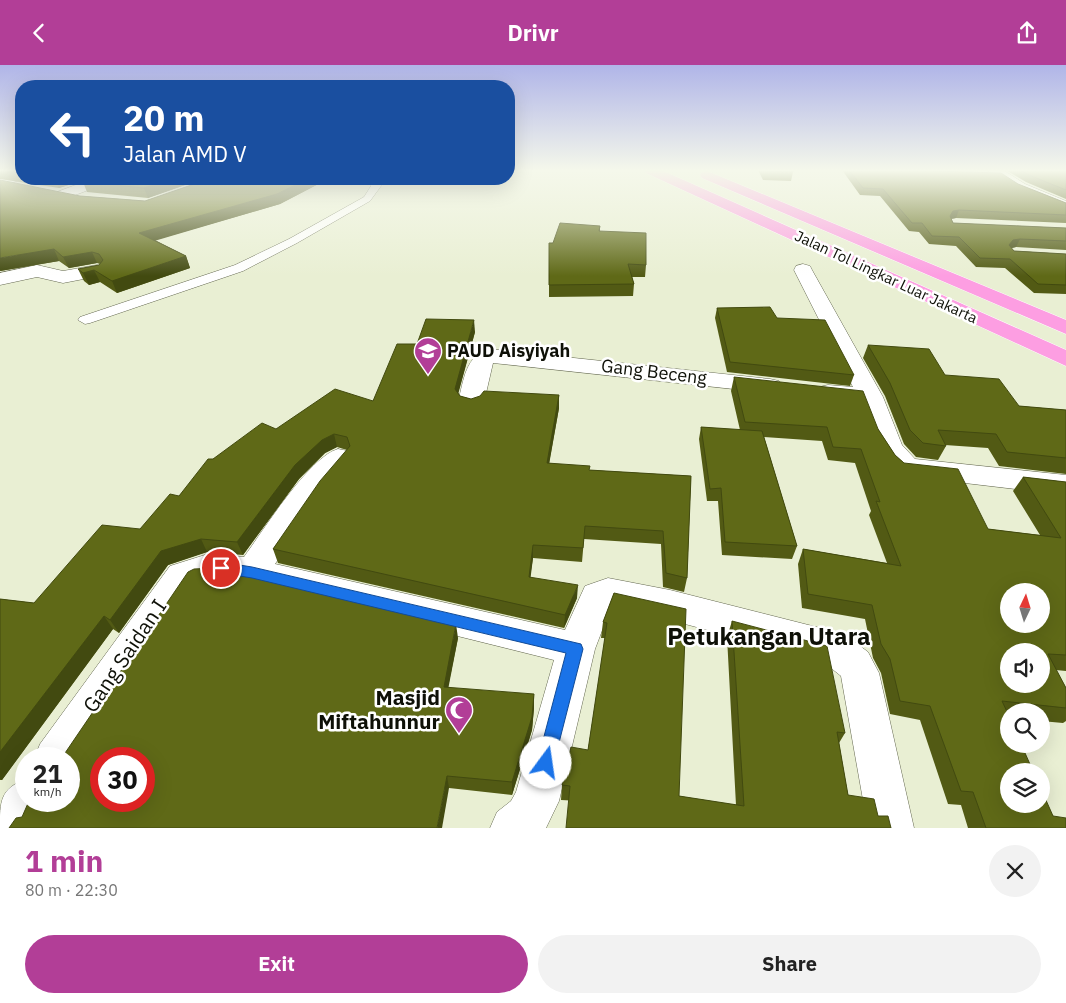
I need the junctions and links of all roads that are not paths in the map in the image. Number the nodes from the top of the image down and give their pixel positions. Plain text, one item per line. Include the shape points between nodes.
1 (355, 206) edge
2 (731, 206) edge
3 (780, 206) edge
4 (803, 270) dead end
5 (97, 271) edge
6 (0, 279) edge
7 (85, 319) dead end
8 (1066, 328) edge
9 (1066, 359) edge
10 (870, 397) junction
11 (471, 402) edge
12 (338, 458) edge
13 (1066, 485) edge
14 (252, 572) junction
15 (576, 649) junction
16 (63, 747) edge
17 (19, 812) edge
18 (8, 828) edge
19 (513, 828) edge
20 (891, 828) edge

1 - 7 lane via 254,260 172,292
2 - 9 highway, Jalan Tol Lingkar Luar Jakarta
3 - 8 highway, Jalan Tol Lingkar Luar Jakarta
4 - 10 street
5 - 6 street via 63,277 37,271
10 - 11 street, Gang Beceng via 490,356 480,364
10 - 13 street via 889,449 907,468
12 - 14 street via 312,486
14 - 15 street
14 - 16 street, Gang Saidan I via 206,565 189,572 175,584
15 - 19 street via 536,801 527,817
15 - 20 street via 597,596 608,593 670,605 831,646 847,655 860,673
17 - 18 street

